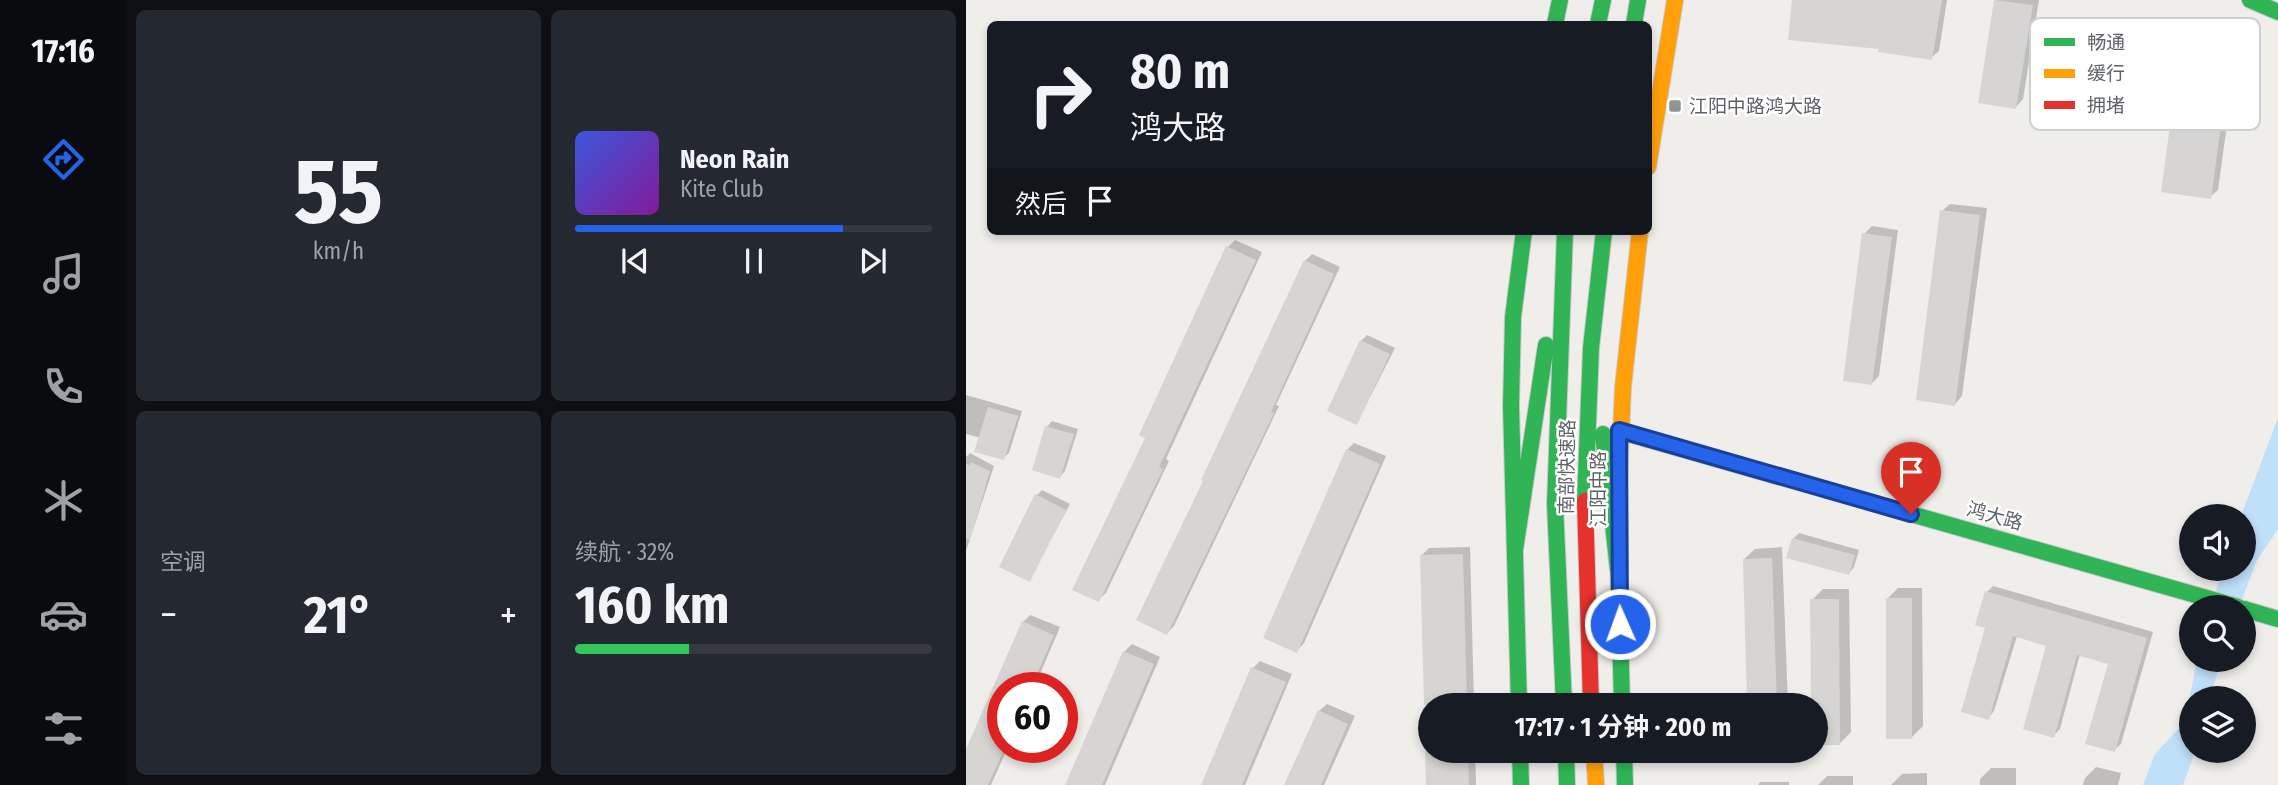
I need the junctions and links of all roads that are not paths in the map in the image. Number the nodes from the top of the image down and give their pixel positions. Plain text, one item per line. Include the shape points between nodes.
1 (1560, 0) edge
2 (1602, 0) edge
3 (1638, 0) edge
4 (1675, 0) edge
5 (2250, 0) edge
6 (2278, 12) edge
7 (1556, 21) edge
8 (1598, 21) edge
9 (1634, 21) edge
10 (1652, 142) edge
11 (1523, 235) edge
12 (1563, 235) edge
13 (1564, 235) edge
14 (1603, 235) edge
15 (1639, 235) edge
16 (1591, 324) junction
17 (1619, 430) junction
18 (1515, 551) junction
19 (1618, 570) junction
20 (2196, 595) edge
21 (2256, 613) edge
22 (2278, 619) edge
23 (1519, 693) edge
24 (1563, 693) edge
25 (1590, 693) edge
26 (1622, 693) edge
27 (1520, 763) edge
28 (1566, 763) edge
29 (1595, 763) edge
30 (1624, 763) edge
31 (1521, 785) edge
32 (1567, 785) edge
33 (1596, 785) edge
34 (1625, 785) edge

1 - 7 main road
2 - 8 main road
3 - 9 main road
4 - 10 main road
5 - 6 main road
11 - 18 main road via 1513,317
12 - 18 main road
13 - 24 main road, 南部快速路 via 1555,504
14 - 16 main road, 南部快速路
15 - 17 main road, 江阳中路
16 - 19 main road
16 - 25 main road, 南部快速路 via 1585,615
17 - 19 main road, 江阳中路
17 - 20 main road, 鸿大路
18 - 23 main road
19 - 26 main road, 江阳中路
21 - 22 main road, 鸿大路
27 - 31 main road
28 - 32 main road
29 - 33 main road
30 - 34 main road

